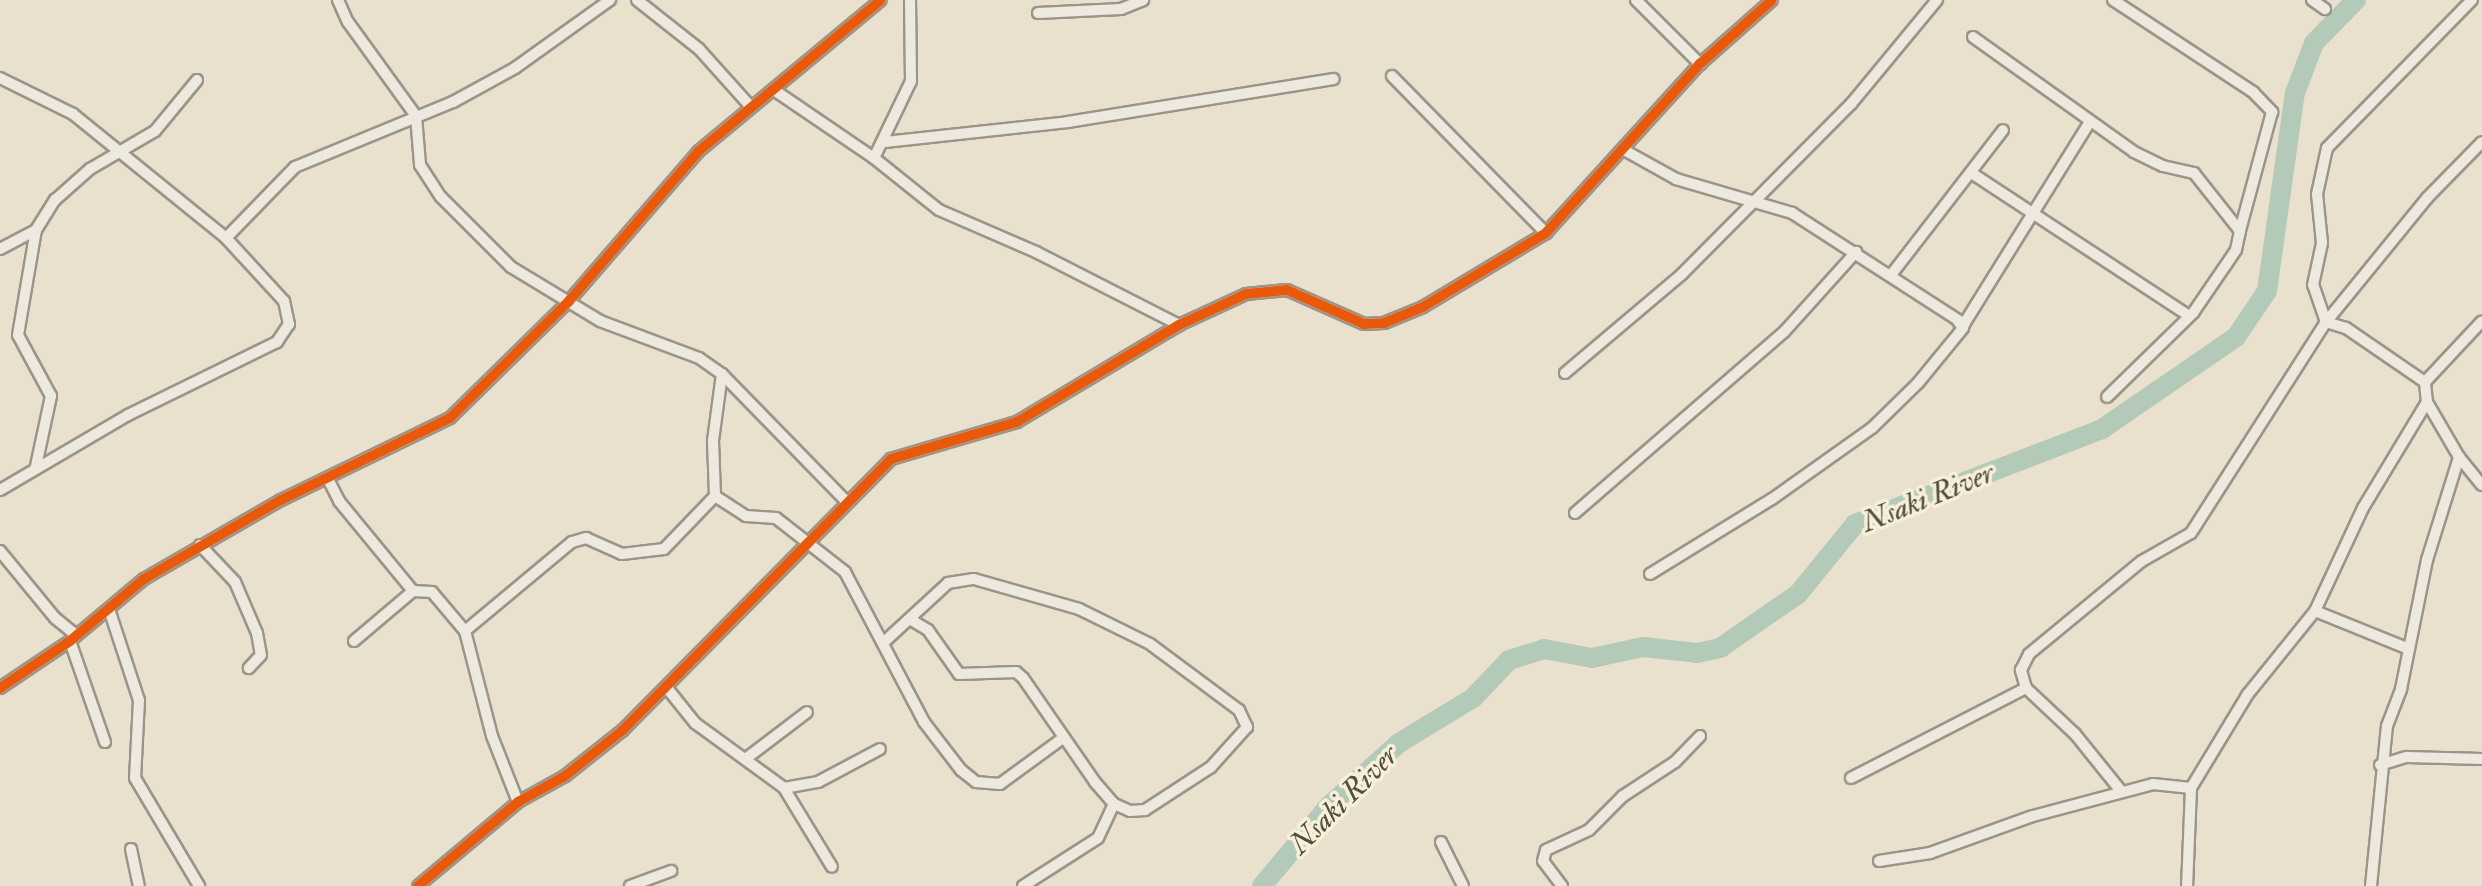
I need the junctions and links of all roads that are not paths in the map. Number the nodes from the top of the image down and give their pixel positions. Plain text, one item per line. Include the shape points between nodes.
1 (338, 0) edge
2 (610, 0) edge
3 (637, 0) edge
4 (881, 0) edge
5 (910, 0) edge
6 (1143, 0) edge
7 (1636, 0) edge
8 (1772, 0) edge
9 (1937, 0) edge
10 (2113, 0) edge
11 (2312, 0) edge
12 (2472, 0) edge
13 (2325, 9) dead end
14 (1038, 13) dead end
15 (1973, 37) dead end
16 (1700, 64) junction
17 (1392, 76) dead end
18 (0, 78) edge
19 (1334, 79) dead end
20 (197, 80) dead end
21 (774, 90) junction
22 (751, 107) junction
23 (416, 116) junction
24 (2089, 123) junction
25 (2003, 130) dead end
26 (885, 142) junction
27 (2482, 142) edge
28 (118, 148) junction
29 (1624, 150) junction
30 (874, 158) junction
31 (1973, 174) junction
32 (1754, 198) junction
33 (2031, 213) junction
34 (36, 230) junction
35 (2240, 231) junction
36 (1546, 233) junction
37 (226, 238) junction
38 (0, 249) edge
39 (1856, 252) junction
40 (1891, 275) junction
41 (569, 301) junction
42 (2189, 316) junction
43 (1957, 320) junction
44 (2482, 321) edge
45 (2326, 322) junction
46 (1179, 325) junction
47 (1565, 373) dead end
48 (722, 374) junction
49 (2425, 382) junction
50 (2107, 397) dead end
51 (2427, 402) junction
52 (2459, 457) junction
53 (36, 466) junction
54 (328, 479) junction
55 (2482, 485) edge
56 (0, 490) edge
57 (715, 496) junction
58 (845, 500) junction
59 (1575, 513) dead end
60 (810, 544) junction
61 (200, 545) junction
62 (0, 551) edge
63 (1650, 574) dead end
64 (413, 591) junction
65 (109, 609) junction
66 (2315, 611) junction
67 (910, 619) junction
68 (465, 631) junction
69 (73, 638) junction
70 (354, 641) dead end
71 (883, 643) junction
72 (2409, 649) junction
73 (249, 668) dead end
74 (0, 688) edge
75 (667, 688) junction
76 (2026, 688) junction
77 (807, 712) dead end
78 (1700, 736) dead end
79 (1063, 738) junction
80 (105, 742) dead end
81 (880, 749) dead end
82 (748, 757) junction
83 (2482, 759) edge
84 (2380, 765) junction
85 (1851, 778) dead end
86 (784, 788) junction
87 (2191, 788) junction
88 (2121, 791) junction
89 (518, 802) junction
90 (1114, 804) junction
91 (1441, 842) dead end
92 (131, 849) dead end
93 (1879, 861) dead end
94 (832, 867) dead end
95 (671, 871) dead end
96 (421, 885) edge
97 (139, 886) edge
98 (199, 886) edge
99 (630, 886) edge
100 (1023, 886) edge
101 (1463, 886) edge
102 (1562, 886) edge
103 (2187, 886) edge
104 (2371, 886) edge

1 - 23 street
2 - 23 street via 515,68
3 - 22 street via 699,49
4 - 21 street
5 - 26 street via 911,81
6 - 14 street via 1121,9
7 - 16 street
8 - 16 street
9 - 32 street via 1861,93
10 - 35 street via 2253,92 2272,112
11 - 13 street
12 - 45 street via 2327,148 2317,194 2322,243 2313,285
15 - 24 street
16 - 29 street
17 - 36 street
18 - 28 street via 73,114
19 - 26 street via 1053,124
20 - 28 street via 155,131
21 - 22 street
21 - 30 street
22 - 41 street via 699,151
23 - 37 street via 295,167
23 - 41 street via 420,165 441,197 511,267
24 - 33 street
24 - 35 street via 2163,166 2194,173
25 - 31 street
26 - 30 street
27 - 45 street via 2427,198
28 - 34 street via 55,200
28 - 37 street
29 - 32 street via 1676,179
29 - 36 street
30 - 46 street via 939,210 1036,252
31 - 33 street
31 - 40 street
32 - 39 street via 1792,213
32 - 47 street via 1682,274
33 - 42 street
33 - 43 street via 1964,324
34 - 38 street
34 - 53 street via 18,335 51,396
35 - 42 street via 2218,280
36 - 46 street via 1423,307 1384,323 1364,324 1287,290 1266,289 1228,300
37 - 53 street via 284,301 289,324 282,339
39 - 40 street
39 - 59 street via 1784,332
40 - 43 street
41 - 48 street via 600,321 699,358
41 - 54 street via 450,418
42 - 50 street
43 - 63 street via 1963,328 1872,428 1772,499
44 - 49 street
45 - 49 street via 2346,328
45 - 76 street via 2191,533 2142,561 2029,654 2021,670
46 - 58 street via 1017,422 891,459
48 - 57 street via 713,441
48 - 58 street
49 - 51 street
51 - 52 street
51 - 66 street via 2363,508
52 - 55 street
52 - 72 street via 2427,560
53 - 56 street
54 - 61 street
54 - 64 street via 339,501
57 - 60 street via 746,516 776,518
57 - 68 street via 664,549 622,554 586,538 572,542
58 - 60 street
60 - 71 street via 845,572
60 - 75 street
61 - 65 street via 144,579
61 - 73 street via 235,582 257,633 261,655
62 - 69 street
64 - 68 street via 432,592
64 - 70 street
65 - 69 street
65 - 98 street via 139,700 135,778
66 - 72 street
66 - 87 street via 2248,694
67 - 71 street
67 - 79 street via 928,630 959,674 1016,672
67 - 90 street via 948,583 963,577 1079,609 1150,644 1246,718 1240,740 1199,775 1145,810
68 - 89 street via 492,736
69 - 74 street
69 - 80 street
71 - 79 street via 936,741 976,782 1000,784
72 - 84 street
75 - 82 street via 695,723
75 - 89 street via 565,776
76 - 85 street
76 - 88 street via 2075,734
77 - 82 street
78 - 102 street via 1589,830 1546,850 1543,861
79 - 90 street
81 - 86 street via 818,782
82 - 86 street
83 - 84 street via 2407,757
84 - 104 street
86 - 94 street
87 - 88 street via 2153,784
87 - 103 street
88 - 93 street via 1930,853
89 - 96 street
90 - 100 street via 1098,838
91 - 101 street
92 - 97 street
95 - 99 street

